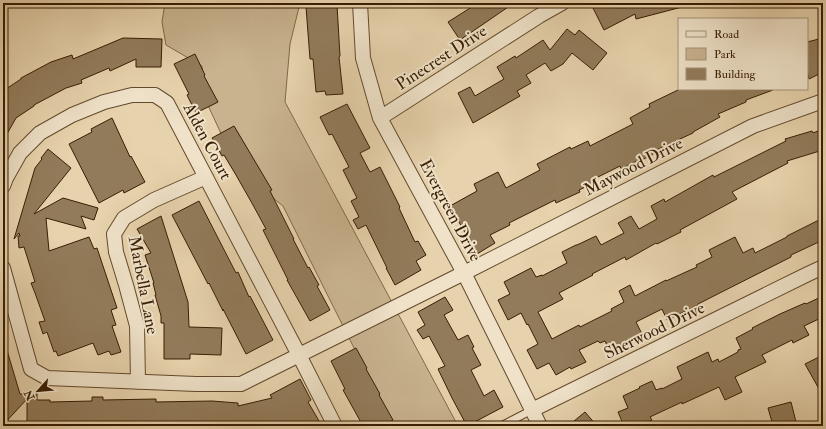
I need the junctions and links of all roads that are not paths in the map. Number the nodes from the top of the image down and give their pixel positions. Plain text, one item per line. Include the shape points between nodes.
1 (360, 3) edge
2 (562, 3) edge
3 (823, 101) edge
4 (380, 118) junction
5 (206, 177) junction
6 (3, 186) edge
7 (823, 267) edge
8 (3, 268) edge
9 (464, 273) junction
10 (299, 355) junction
11 (138, 382) junction
12 (532, 410) junction
13 (335, 426) edge
14 (501, 426) edge
15 (540, 426) edge

1 - 4 street, Evergreen Drive via 363,58
2 - 4 street, Pinecrest Drive
3 - 9 street, Maywood Drive via 753,126
4 - 9 street, Evergreen Drive
5 - 6 street, Alden Court via 167,103 156,95 132,95 104,102 72,115 40,134 20,153
5 - 10 street, Alden Court
5 - 11 street, Marbella Lane via 154,200 124,218 114,234 116,252 137,326
7 - 12 street, Sherwood Drive
8 - 11 street via 31,369 47,378
9 - 10 street
9 - 12 street, Evergreen Drive
10 - 11 street via 241,384
10 - 13 street, Alden Court
12 - 14 lane, Sherwood Drive
12 - 15 street, Evergreen Drive

